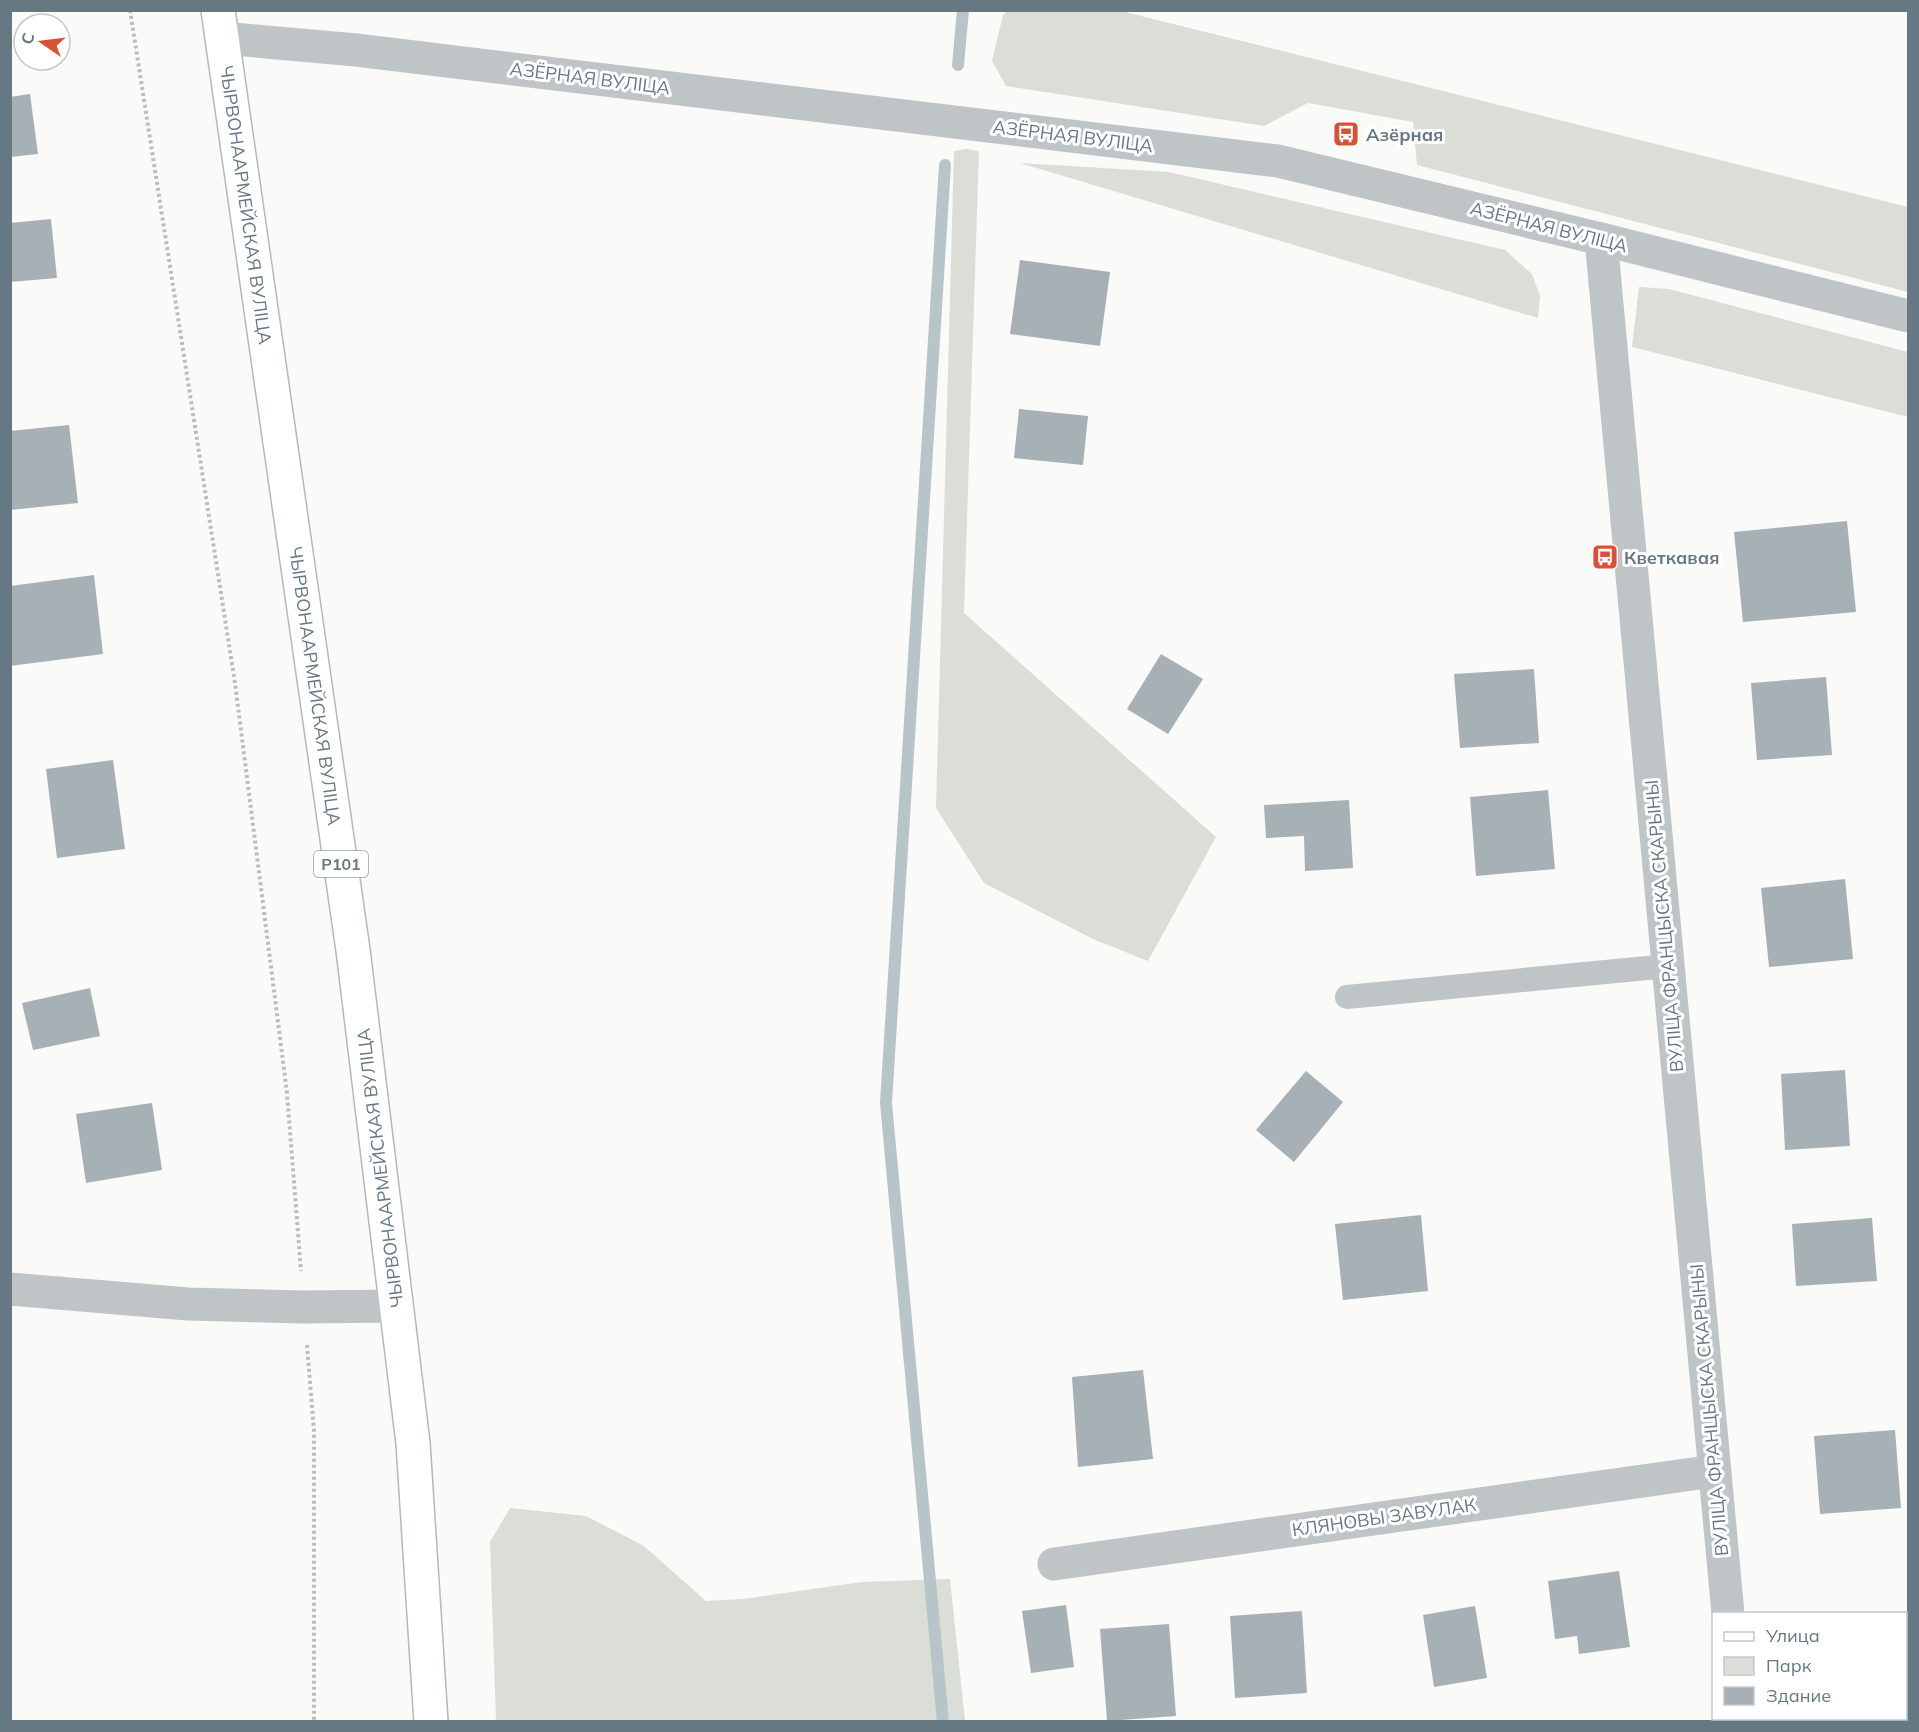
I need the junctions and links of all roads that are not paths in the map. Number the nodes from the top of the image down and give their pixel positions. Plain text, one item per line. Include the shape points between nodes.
1 (220, 24) edge
2 (1601, 239) junction
3 (1908, 316) edge
4 (1668, 966) junction
5 (1347, 997) dead end
6 (10, 1289) edge
7 (397, 1306) junction
8 (1714, 1471) junction
9 (1054, 1563) dead end
10 (1728, 1612) edge
11 (431, 1722) edge

1 - 2 street, АЗЁРНАЯ ВУЛІЦА via 356,50 1278,161
1 - 7 main road, ЧЫРВОНААРМЕЙСКАЯ ВУЛІЦА / Р101 via 353,950
2 - 3 street, АЗЁРНАЯ ВУЛІЦА
2 - 4 street, ВУЛІЦА ФРАНЦЫСКА СКАРЫНЫ
4 - 5 lane
4 - 8 street, ВУЛІЦА ФРАНЦЫСКА СКАРЫНЫ
6 - 7 street via 188,1304
7 - 11 main road, ЧЫРВОНААРМЕЙСКАЯ ВУЛІЦА / Р101 via 413,1443
8 - 9 street, КЛЯНОВЫ ЗАВУЛАК
8 - 10 street, ВУЛІЦА ФРАНЦЫСКА СКАРЫНЫ

